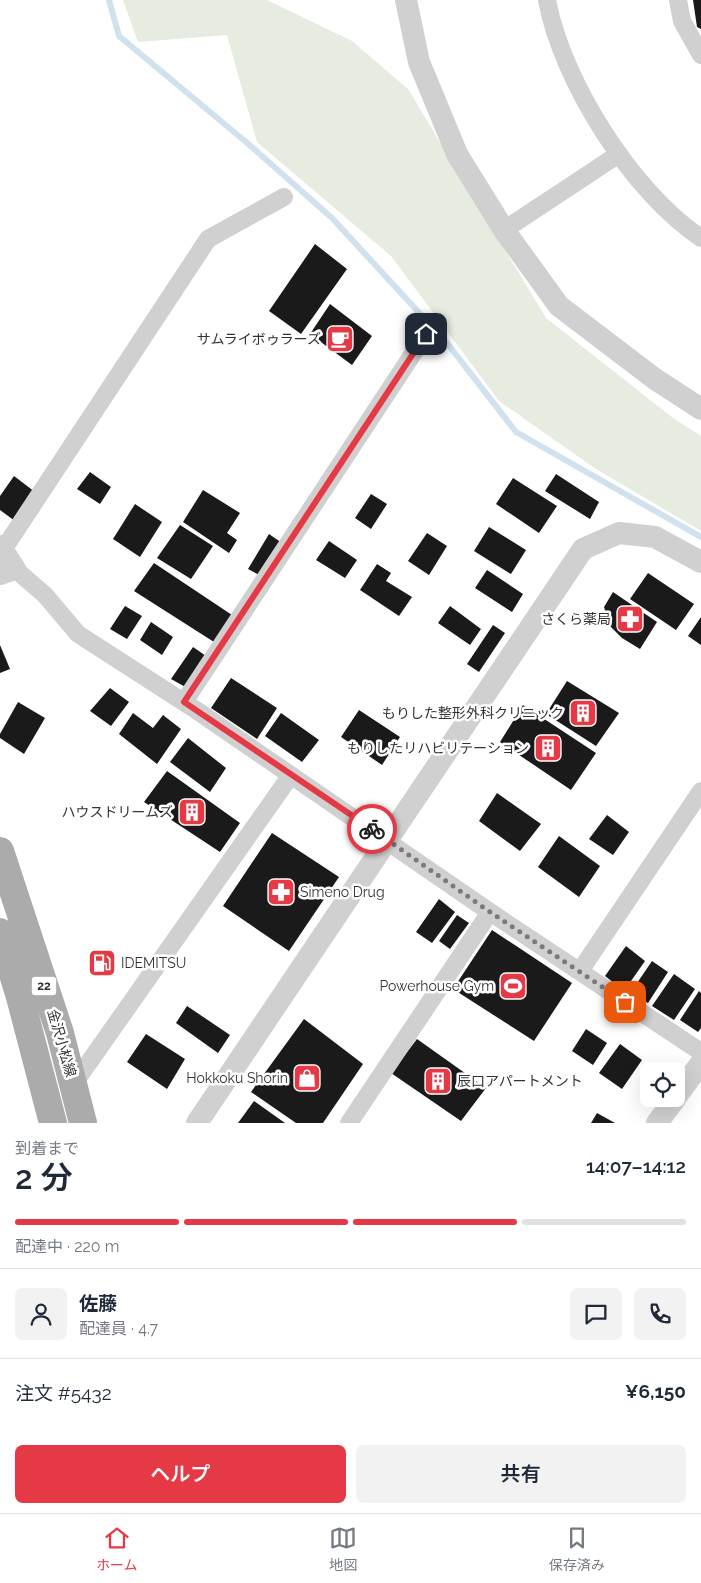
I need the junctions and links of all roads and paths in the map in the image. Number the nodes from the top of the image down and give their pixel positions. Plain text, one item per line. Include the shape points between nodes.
1 (406, 0) edge
2 (547, 0) edge
3 (678, 0) edge
4 (701, 54) edge
5 (619, 154) junction
6 (284, 197) dead end
7 (504, 230) junction
8 (699, 231) edge
9 (426, 334) dead end
10 (701, 409) edge
11 (2, 548) edge
12 (701, 562) edge
13 (8, 572) edge
14 (184, 702) junction
15 (291, 774) junction
16 (701, 791) edge
17 (388, 840) junction
18 (0, 850) edge
19 (490, 912) junction
20 (0, 932) edge
21 (580, 971) junction
22 (701, 1052) edge
23 (701, 1063) edge
24 (73, 1085) junction
25 (685, 1085) edge
26 (669, 1107) edge
27 (53, 1123) edge
28 (83, 1123) edge
29 (197, 1123) edge
30 (349, 1123) edge
31 (657, 1123) edge

1 - 7 street via 419,62 457,154
2 - 5 street via 552,26 581,93
3 - 4 street via 682,21
5 - 7 street
5 - 8 street via 652,197
6 - 11 street via 208,239
7 - 10 street via 560,306 654,380
9 - 14 street
11 - 13 street
12 - 17 street via 655,537 619,533 583,549
13 - 14 street via 45,595 78,634
14 - 15 street
15 - 17 street
15 - 24 street
16 - 21 street
17 - 19 street
17 - 29 street
18 - 24 main road, 金沢小松線 / 22 via 60,1033
19 - 21 street
19 - 30 street
20 - 27 main road, 金沢小松線 / 22
21 - 22 street
23 - 25 street
24 - 28 main road, 金沢小松線 / 22
26 - 31 street

